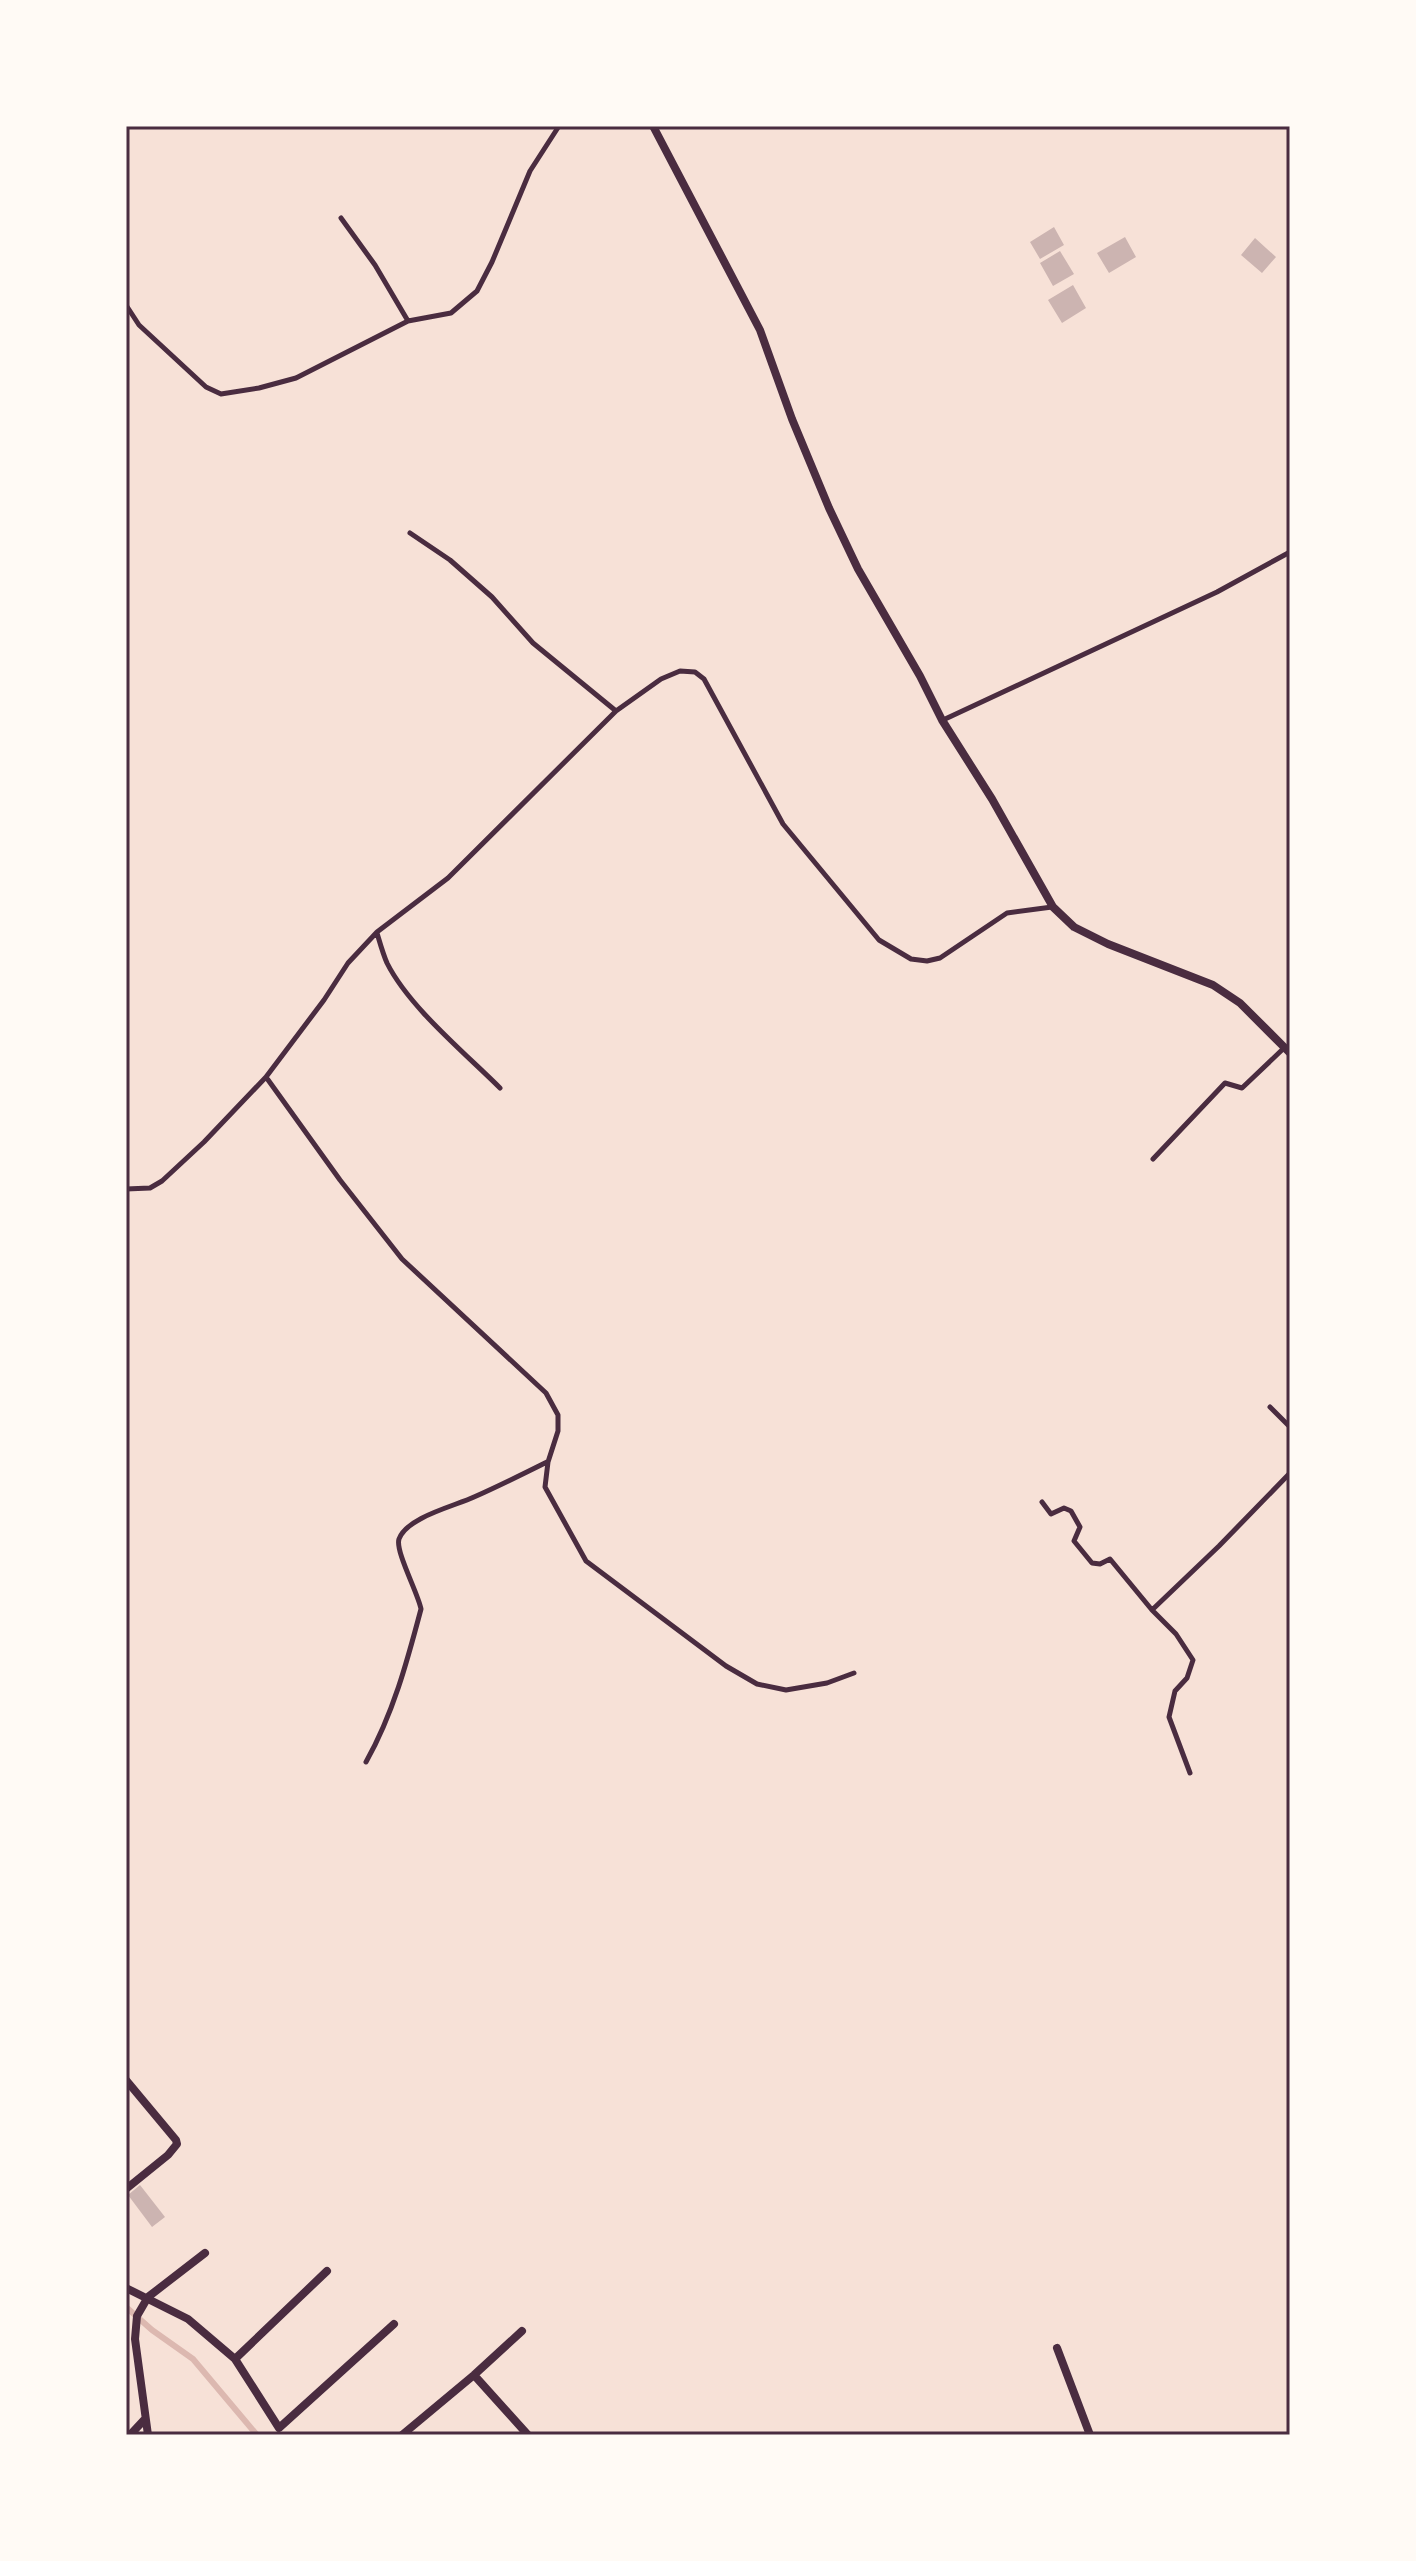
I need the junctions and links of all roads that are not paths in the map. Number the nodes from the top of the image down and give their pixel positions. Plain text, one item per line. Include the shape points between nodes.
1 (559, 126) edge
2 (653, 126) edge
3 (341, 218) dead end
4 (126, 305) edge
5 (408, 321) junction
6 (410, 533) dead end
7 (1290, 552) edge
8 (616, 711) junction
9 (942, 720) junction
10 (1053, 907) junction
11 (377, 932) junction
12 (1287, 1051) edge
13 (266, 1077) junction
14 (500, 1088) dead end
15 (1153, 1159) dead end
16 (126, 1189) edge
17 (1270, 1407) dead end
18 (1290, 1427) edge
19 (548, 1462) junction
20 (1290, 1473) edge
21 (1042, 1502) dead end
22 (1152, 1610) junction
23 (854, 1673) dead end
24 (366, 1762) dead end
25 (1190, 1773) dead end
26 (126, 2080) edge
27 (126, 2189) edge
28 (205, 2253) dead end
29 (327, 2271) dead end
30 (126, 2288) edge
31 (148, 2297) junction
32 (394, 2324) dead end
33 (522, 2331) dead end
34 (1057, 2348) dead end
35 (235, 2359) junction
36 (474, 2375) junction
37 (144, 2420) junction
38 (282, 2431) edge
39 (130, 2435) edge
40 (148, 2435) edge
41 (403, 2435) edge
42 (528, 2435) edge
43 (1090, 2435) edge

1 - 5 lane via 530,171 477,291 451,313
2 - 9 street via 760,330 852,557
3 - 5 lane
4 - 5 lane via 139,325 206,387 221,394 296,378
6 - 8 lane via 450,560 533,643
7 - 9 lane via 1217,592
8 - 10 lane via 680,671 704,679 783,824 879,940 911,959 940,958 1007,913
8 - 11 lane via 448,878
9 - 10 street
10 - 12 street via 1074,927 1108,944 1213,985 1240,1003
11 - 13 lane via 348,963
11 - 14 lane via 397,979
12 - 15 lane via 1242,1088 1225,1083
13 - 16 lane via 162,1181 150,1188
13 - 19 lane via 402,1259 546,1393 558,1415
17 - 18 lane
19 - 23 lane via 545,1487 586,1561 726,1666 757,1684 786,1690
19 - 24 lane via 436,1510 405,1530 399,1551 421,1609 392,1707
20 - 22 lane
21 - 22 lane via 1051,1514 1064,1508 1071,1511 1080,1527 1074,1541 1092,1563 1110,1559
22 - 25 lane via 1193,1660 1175,1691 1169,1717
26 - 27 street via 177,2144
28 - 31 street
29 - 35 street
30 - 31 street
31 - 35 street via 188,2319
31 - 37 street via 137,2316 135,2339
32 - 38 street
33 - 36 street
34 - 43 street
35 - 38 street
36 - 41 street
36 - 42 street
37 - 39 street
37 - 40 street

